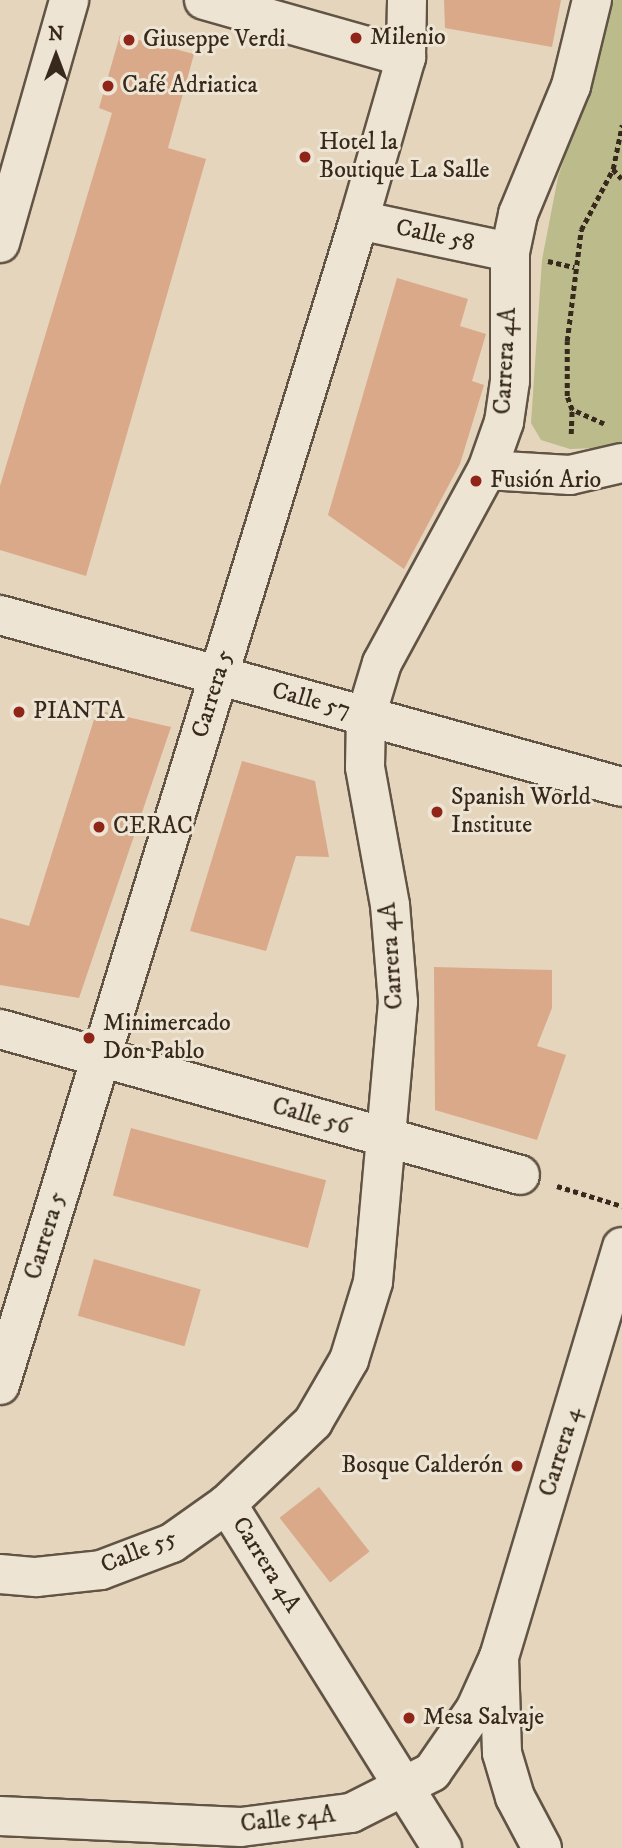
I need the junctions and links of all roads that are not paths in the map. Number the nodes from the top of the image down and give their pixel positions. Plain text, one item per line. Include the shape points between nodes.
1 (69, 0) edge
2 (204, 0) edge
3 (407, 0) edge
4 (592, 0) edge
5 (406, 57) junction
6 (359, 220) junction
7 (0, 243) edge
8 (510, 252) junction
9 (622, 463) edge
10 (487, 470) junction
11 (0, 615) edge
12 (219, 676) junction
13 (366, 716) junction
14 (622, 787) edge
15 (0, 1029) edge
16 (101, 1057) junction
17 (389, 1138) junction
18 (520, 1175) road end
19 (622, 1247) edge
20 (0, 1385) edge
21 (227, 1504) junction
22 (0, 1574) edge
23 (499, 1657) junction
24 (405, 1789) junction
25 (0, 1816) edge
26 (237, 1837) edge
27 (534, 1846) edge
28 (442, 1848) edge

1 - 7 street
2 - 5 street
3 - 5 street, Carrera 5
4 - 8 street, Carrera 4A via 571,86 518,214
5 - 6 street, Carrera 5
6 - 8 street, Calle 58
6 - 12 street, Carrera 5
8 - 10 street, Carrera 4A via 510,381
9 - 10 street via 570,475
10 - 13 street, Carrera 4A via 382,663
11 - 12 street, Calle 57
12 - 13 street, Calle 57
12 - 16 street, Carrera 5
13 - 14 street, Calle 57
13 - 17 street, Carrera 4A via 365,767 390,905 398,1002
15 - 16 street, Calle 56
16 - 17 street, Calle 56
16 - 20 street, Carrera 5
17 - 18 street, Calle 56
17 - 21 street, Carrera 4A via 373,1282 349,1360 313,1422
19 - 23 street, Carrera 4
21 - 22 street, Calle 55 via 172,1543 101,1570 36,1577
21 - 24 street, Carrera 4A
23 - 24 street, Calle 54A via 450,1750 432,1772
23 - 27 street via 502,1753
24 - 26 street, Calle 54A via 351,1813
24 - 28 street, Carrera 4A
25 - 26 street, Calle 54A

